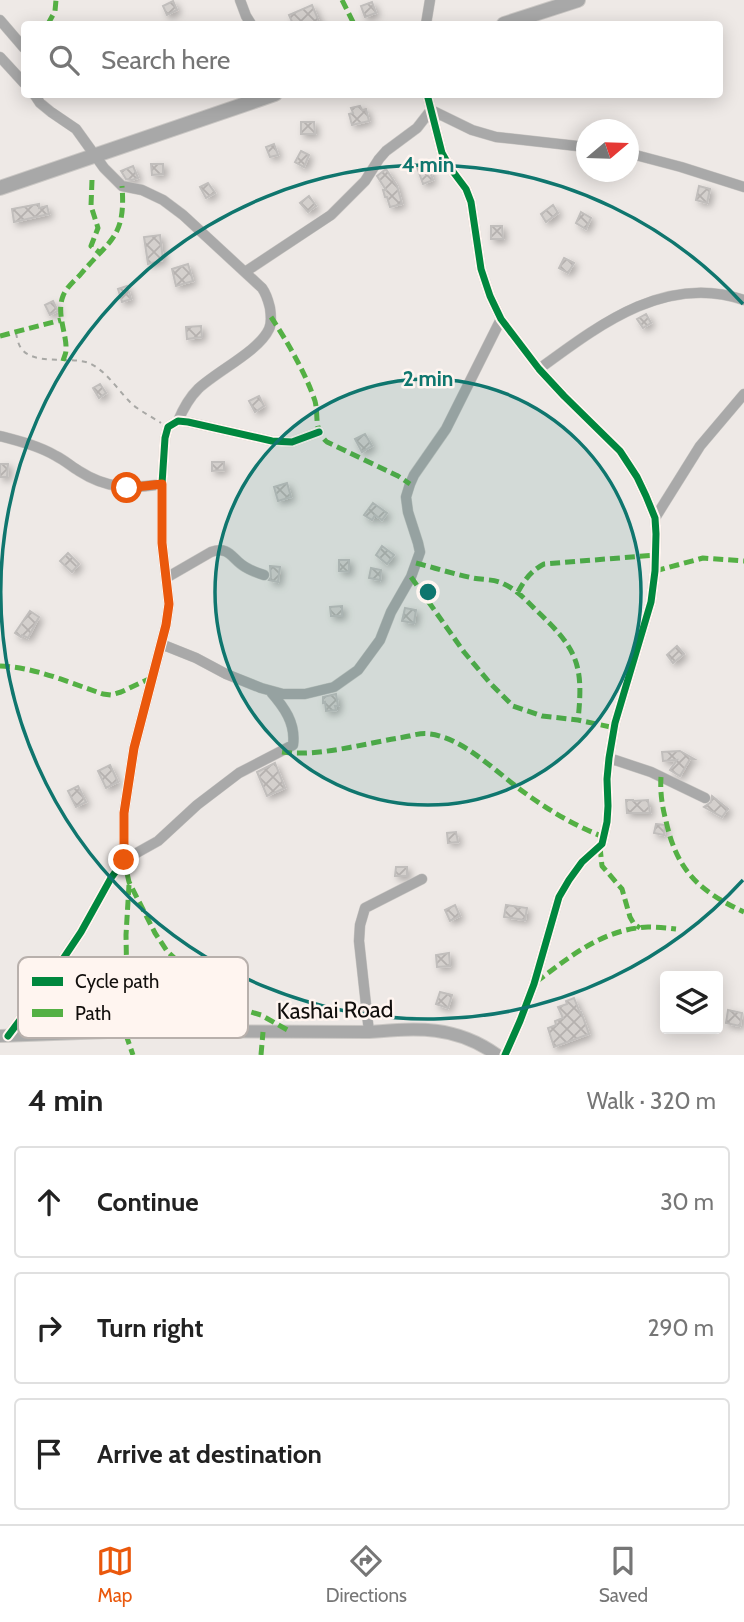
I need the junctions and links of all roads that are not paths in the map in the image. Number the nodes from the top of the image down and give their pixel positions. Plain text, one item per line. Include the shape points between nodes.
1 (240, 0) edge
2 (430, 0) edge
3 (578, 0) edge
4 (0, 20) edge
5 (249, 21) edge
6 (426, 21) edge
7 (513, 21) edge
8 (21, 44) edge
9 (0, 57) edge
10 (21, 80) edge
11 (37, 98) edge
12 (264, 98) edge
13 (428, 98) edge
14 (430, 110) junction
15 (576, 146) edge
16 (97, 156) junction
17 (639, 156) edge
18 (744, 187) edge
19 (0, 188) edge
20 (245, 272) junction
21 (744, 300) edge
22 (500, 319) junction
23 (539, 369) junction
24 (744, 394) edge
25 (178, 421) junction
26 (319, 432) dead end
27 (0, 436) edge
28 (162, 484) junction
29 (655, 519) junction
30 (264, 575) dead end
31 (166, 578) junction
32 (161, 644) junction
33 (270, 691) junction
34 (609, 758) junction
35 (705, 798) dead end
36 (124, 860) junction
37 (422, 879) dead end
38 (64, 957) edge
39 (18, 1019) edge
40 (248, 1031) edge
41 (369, 1032) junction
42 (4, 1036) edge
43 (496, 1055) edge
44 (505, 1055) edge

1 - 5 street
2 - 6 street
3 - 7 main road
4 - 8 street
9 - 10 street
11 - 16 street via 76,129
12 - 16 main road
13 - 14 street
14 - 15 street via 496,137
14 - 20 street via 417,128 386,151 338,208
14 - 22 street via 442,153 471,202 481,269
16 - 19 main road
16 - 20 street via 121,186 163,201
17 - 18 street
20 - 25 street via 267,295 269,329 259,344 197,390
21 - 23 street via 705,292 662,297 595,329
22 - 23 street
22 - 33 street via 446,429 410,484 406,497 419,552 380,640 358,670 334,687 305,694
23 - 29 street via 620,451
24 - 29 street via 700,446
25 - 26 street via 272,441 292,442
25 - 28 street via 166,432
27 - 28 street via 56,455 79,472 108,484 127,488
28 - 31 street
29 - 34 street via 651,602
30 - 31 street via 219,549
31 - 32 street via 169,604
32 - 33 street
32 - 36 street via 134,748 124,813
33 - 36 street via 284,706 294,731 293,746 239,773 158,841
34 - 35 street
34 - 44 street via 602,844 582,862 559,897 534,984
36 - 38 street
37 - 41 street via 365,908 361,917 359,941
39 - 42 street
40 - 41 street, Kashai Road
41 - 43 street, Kashai Road via 432,1029 486,1047

